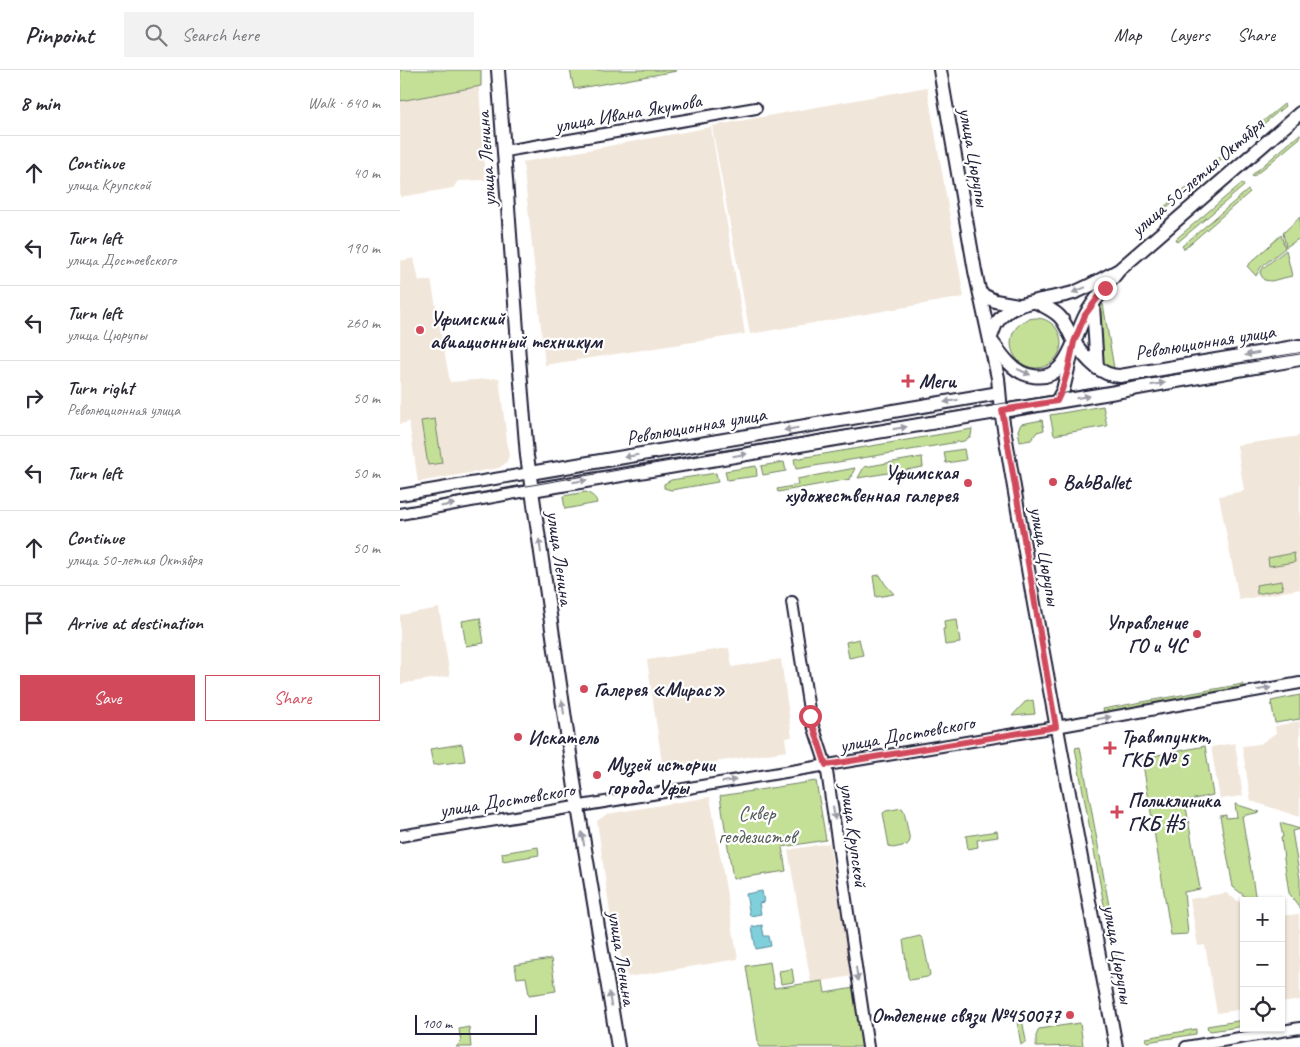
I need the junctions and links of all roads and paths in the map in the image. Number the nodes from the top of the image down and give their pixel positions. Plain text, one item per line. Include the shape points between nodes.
1 (498, 70) edge
2 (940, 70) edge
3 (756, 108) dead end
4 (1300, 113) edge
5 (505, 151) junction
6 (1119, 270) junction
7 (981, 294) junction
8 (1036, 302) junction
9 (1093, 304) junction
10 (1018, 305) junction
11 (990, 339) junction
12 (1074, 342) junction
13 (1300, 346) edge
14 (1300, 359) edge
15 (1097, 368) junction
16 (999, 393) junction
17 (1057, 401) junction
18 (1002, 410) junction
19 (530, 473) junction
20 (532, 490) junction
21 (400, 495) edge
22 (400, 514) edge
23 (792, 602) dead end
24 (1300, 683) edge
25 (1056, 727) junction
26 (826, 765) junction
27 (578, 807) junction
28 (400, 836) edge
29 (1300, 1028) edge
30 (618, 1047) edge
31 (868, 1047) edge
32 (1116, 1047) edge
33 (1186, 1047) edge

1 - 5 main road, улица Ленина
2 - 7 main road, улица Цюрупы
3 - 5 street, улица Ивана Якутова
4 - 6 main road, улица 50-летия Октября
5 - 19 main road, улица Ленина
6 -> 8 main road, улица 50-летия Октября via 1094,284
6 - 9 main road, улица 50-летия Октября
7 - 10 main road
7 - 11 main road, улица Цюрупы
8 - 10 main road
8 - 12 main road via 1059,316
9 - 12 main road, улица 50-летия Октября
9 - 15 main road
10 - 11 main road via 996,322
11 -> 12 main road via 1009,364 1025,374 1038,376 1050,374 1061,366
11 - 16 main road, улица Цюрупы
12 - 15 main road
12 - 17 main road
13 -> 15 main road, Революционная улица via 1117,376
17 -> 14 main road
16 - 18 main road, улица Цюрупы
16 -> 19 main road, Революционная улица
17 - 18 main road
20 -> 18 main road
18 - 25 main road, улица Цюрупы
19 - 20 main road, улица Ленина
19 - 21 street, Революционная улица
22 -> 20 street
27 -> 20 main road, улица Ленина
23 - 26 street, улица Крупской via 810,716
25 -> 24 street, улица Достоевского
25 - 26 street, улица Достоевского
25 - 32 main road, улица Цюрупы
27 -> 26 street, улица Достоевского
26 -> 31 street, улица Крупской
27 - 28 street, улица Достоевского
30 -> 27 main road, улица Ленина
29 - 33 street

